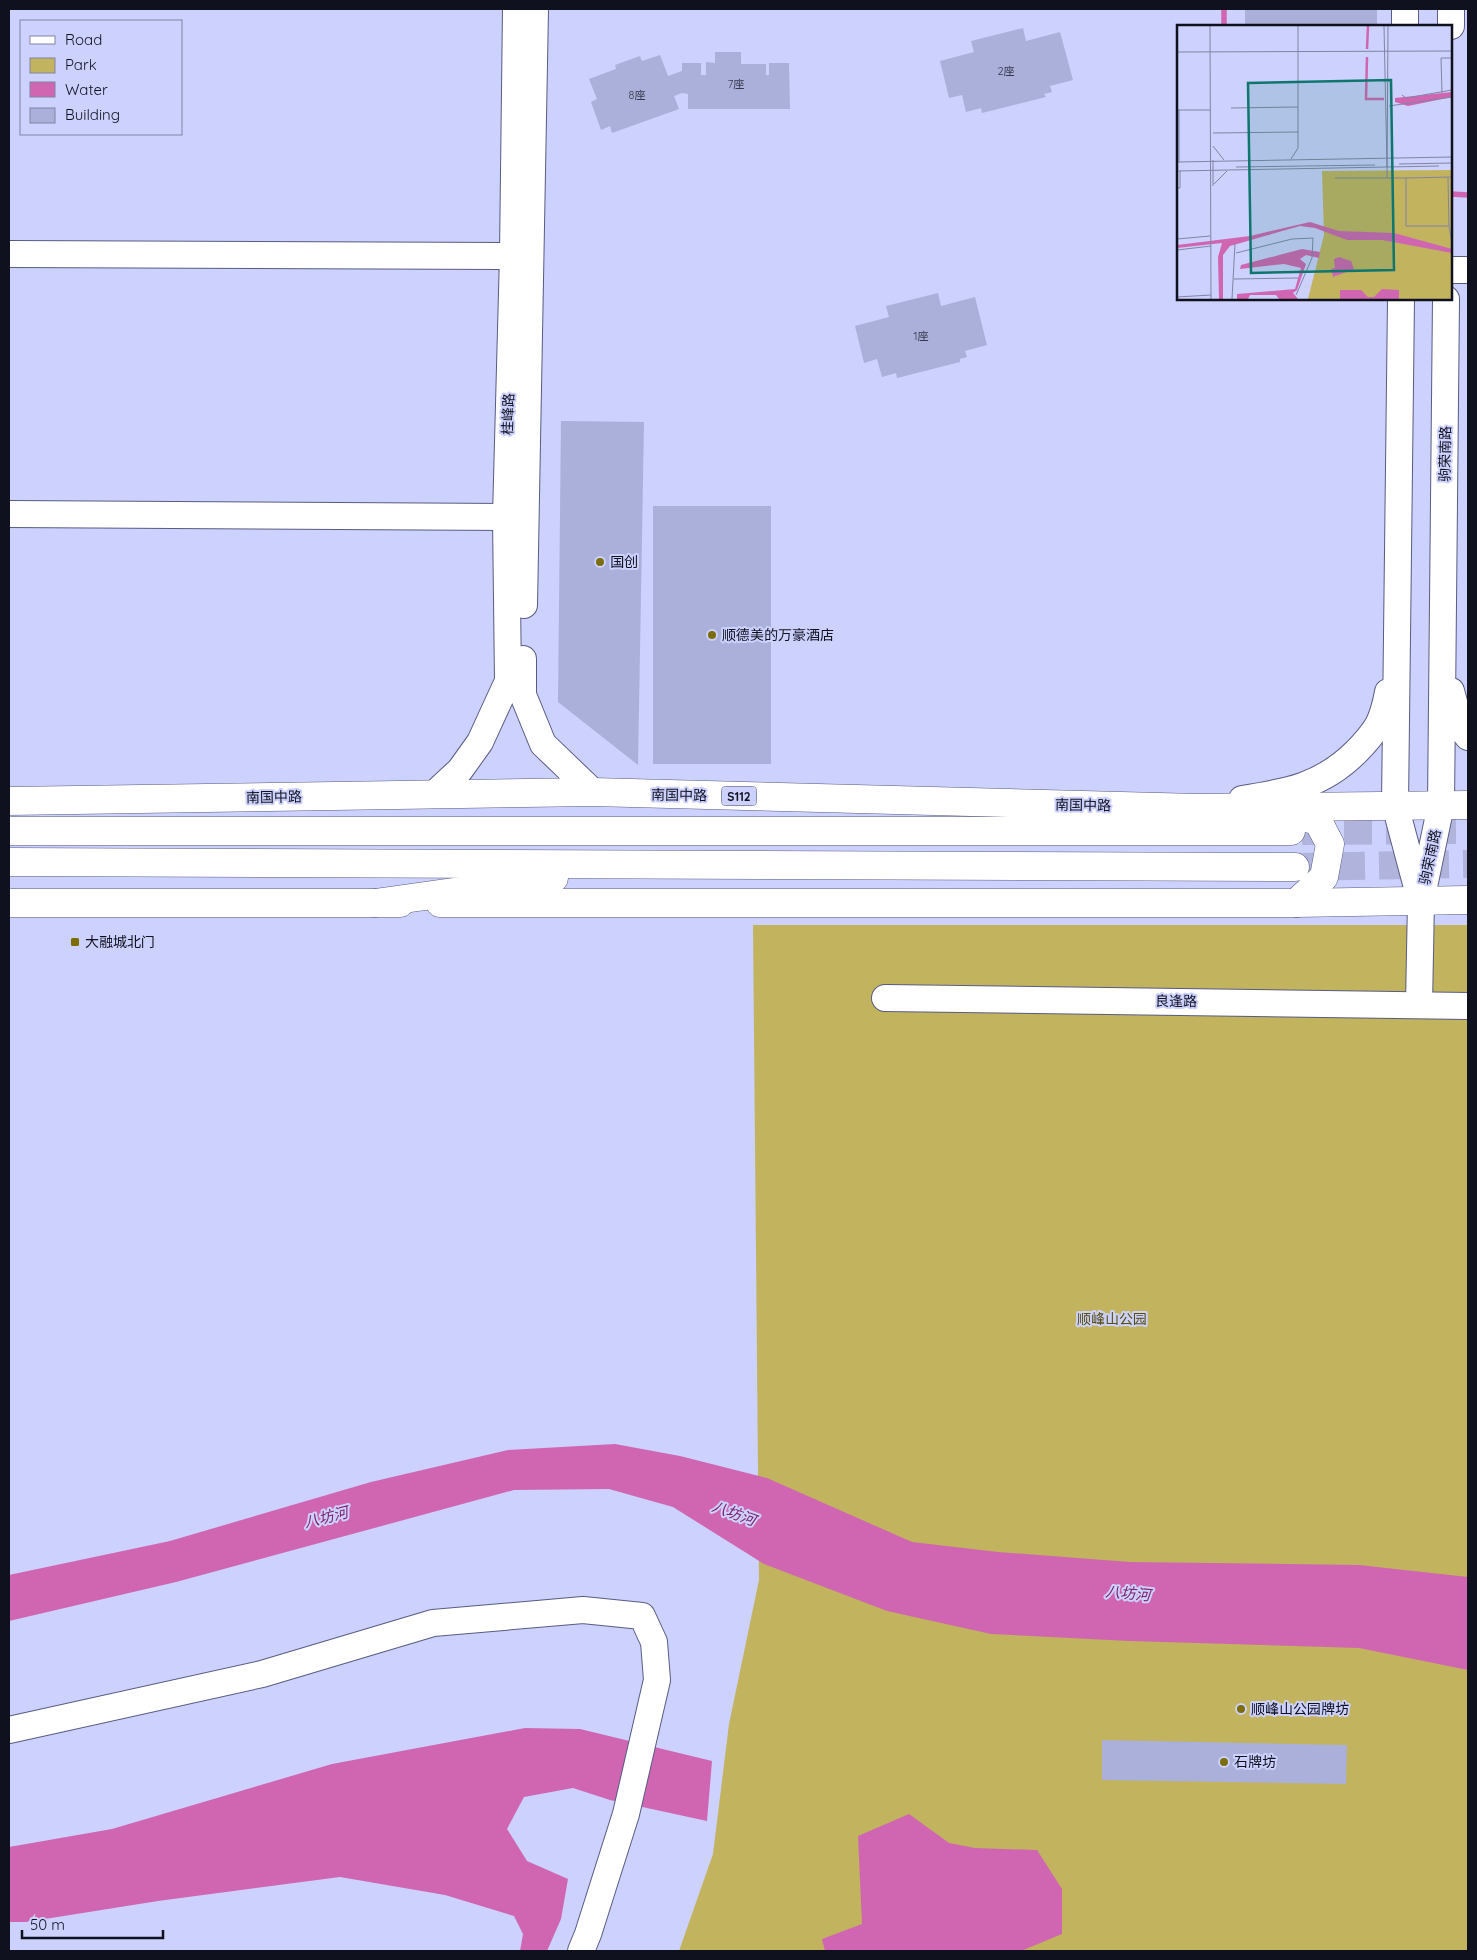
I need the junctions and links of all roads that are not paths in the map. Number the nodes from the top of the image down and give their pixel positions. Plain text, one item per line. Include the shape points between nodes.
1 (516, 9) edge
2 (535, 9) edge
3 (1405, 9) edge
4 (1451, 9) edge
5 (1405, 25) edge
6 (1451, 25) edge
7 (9, 254) edge
8 (513, 255) junction
9 (1452, 270) edge
10 (1468, 270) edge
11 (1401, 300) edge
12 (1446, 300) edge
13 (9, 514) edge
14 (506, 517) junction
15 (1397, 640) junction
16 (1443, 644) junction
17 (1468, 737) edge
18 (593, 792) junction
19 (433, 795) junction
20 (9, 801) edge
21 (1395, 805) junction
22 (1441, 805) junction
23 (1468, 805) edge
24 (1260, 807) junction
25 (1198, 808) junction
26 (9, 831) edge
27 (1291, 831) tunnel mouth
28 (9, 862) edge
29 (652, 864) junction
30 (1295, 866) tunnel mouth
31 (1468, 900) edge
32 (1421, 901) junction
33 (375, 902) junction
34 (9, 903) edge
35 (1296, 903) junction
36 (885, 998) dead end
37 (1419, 1004) junction
38 (1468, 1006) edge
39 (9, 1730) edge
40 (580, 1951) edge

1 - 8 street, 桂峰路
2 - 18 street via 523,695 543,744
3 - 5 street
4 - 6 street
7 - 8 street
8 - 14 street, 桂峰路
9 - 10 street
11 - 15 street, 驹荣南路
12 - 16 street, 驹荣南路
13 - 14 street
14 - 19 street, 桂峰路 via 508,681 480,742 460,770
15 - 21 street, 驹荣南路
15 - 25 street via 1389,691 1380,719 1370,736 1345,763 1303,787
16 - 17 street via 1454,703
16 - 22 street, 驹荣南路
18 - 19 main road, 南国中路 / S112
18 - 25 main road, 南国中路 / S112
19 - 20 main road, 南国中路 / S112
21 - 22 main road, 南国中路 / S112
21 - 24 main road, 南国中路 / S112
21 - 32 street, 驹荣南路
22 - 23 main road, 南国中路 / S112
22 - 32 street, 驹荣南路
24 - 25 main road, 南国中路 / S112
24 - 35 main road via 1318,821 1330,844 1324,877
26 - 27 main road, 南国中路
28 - 29 main road
29 - 30 main road
29 - 33 main road
31 - 32 main road
32 - 35 main road
32 - 37 street
33 - 34 main road
33 - 35 main road
36 - 37 street, 良逢路
37 - 38 street, 良逢路
39 - 40 street via 262,1674 433,1623 583,1610 642,1616 654,1642 657,1680 626,1814

